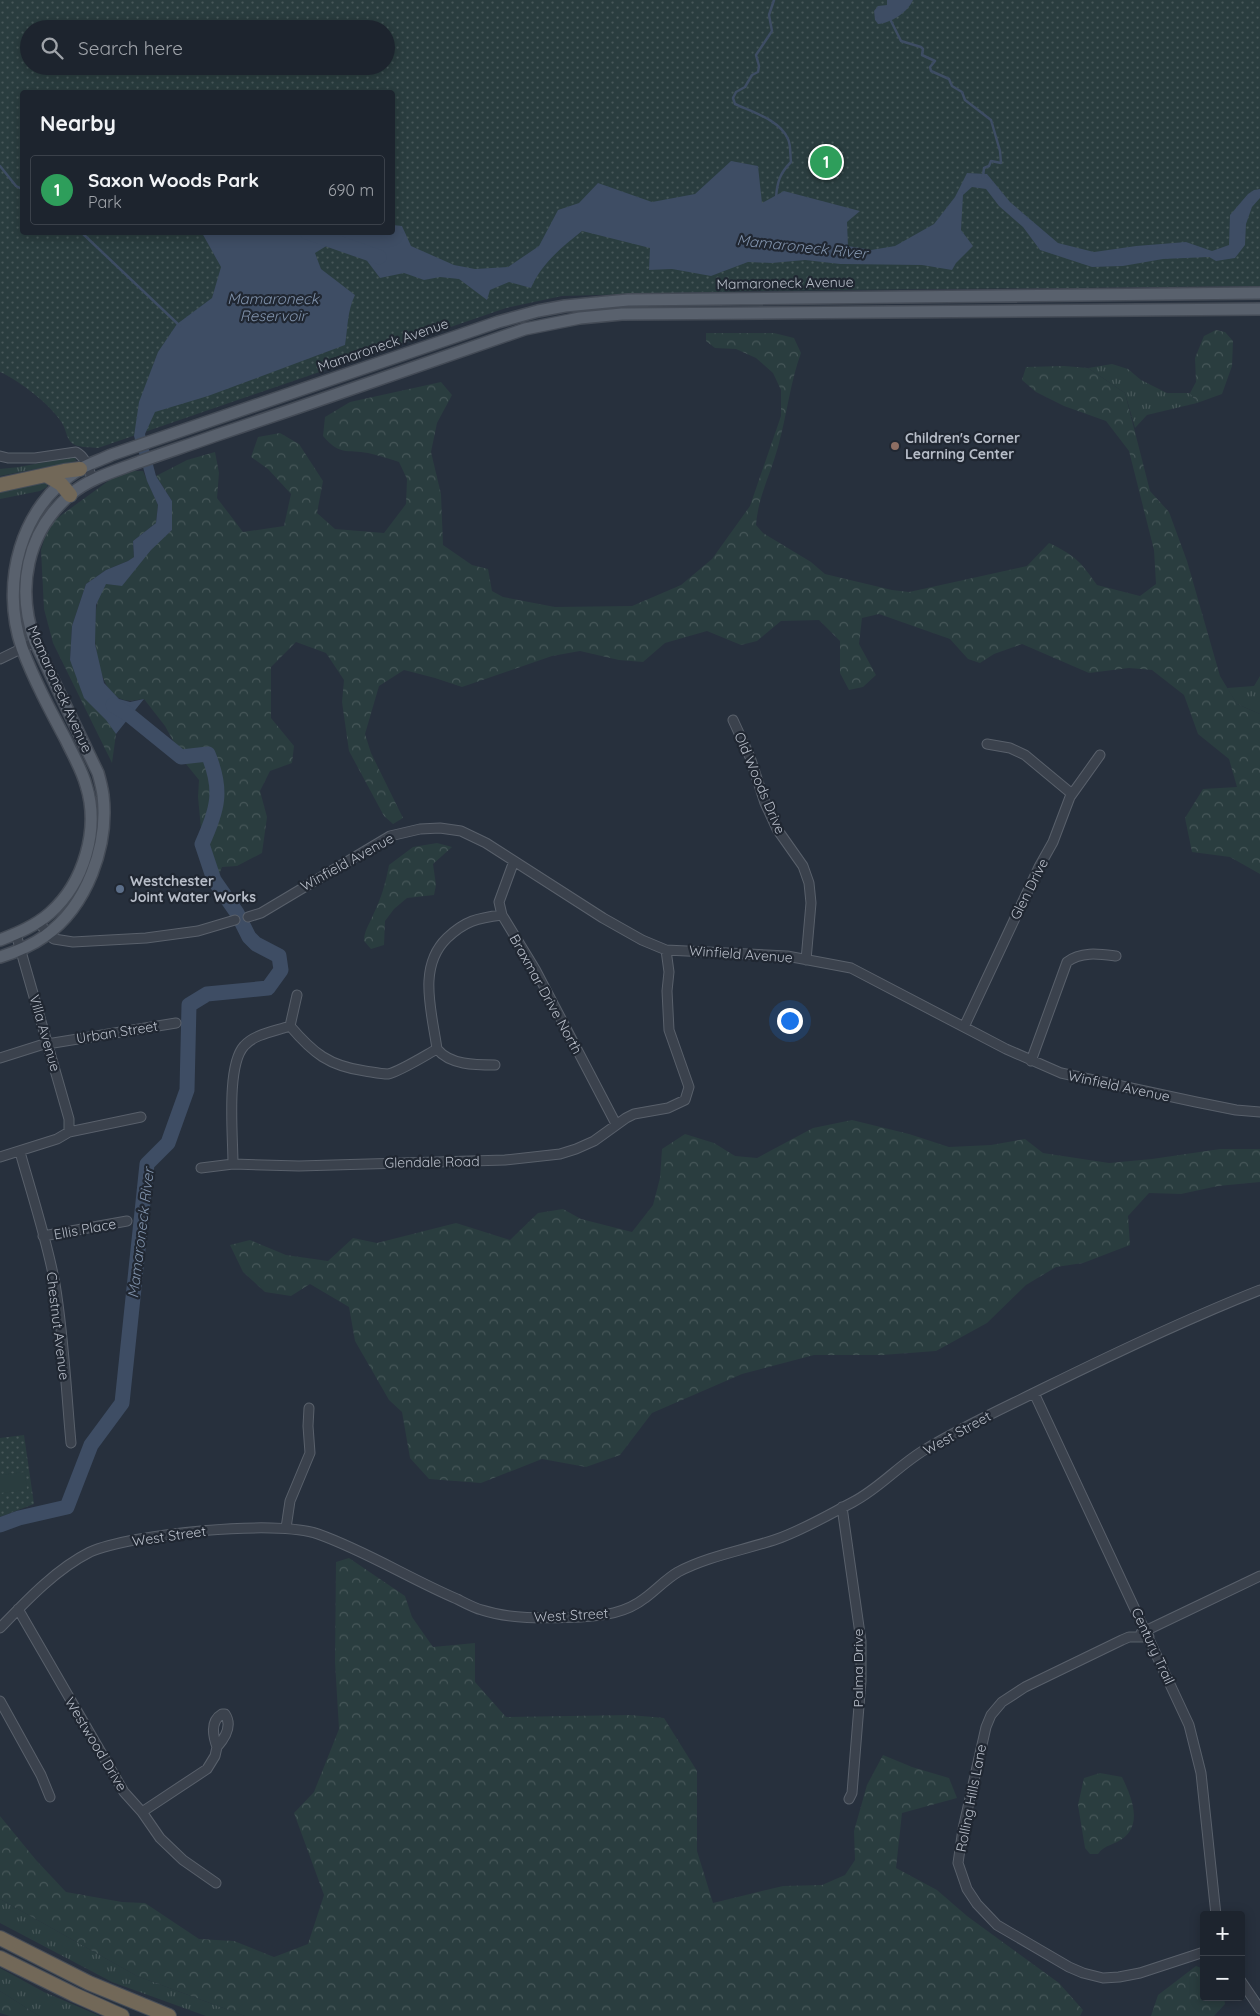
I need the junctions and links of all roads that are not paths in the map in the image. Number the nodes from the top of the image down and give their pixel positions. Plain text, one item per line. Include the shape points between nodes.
1 (1260, 292) edge
2 (1034, 295) junction
3 (1260, 309) edge
4 (1034, 312) junction
5 (483, 327) junction
6 (488, 342) junction
7 (0, 456) edge
8 (83, 467) junction
9 (46, 476) junction
10 (93, 481) junction
11 (0, 484) edge
12 (61, 484) junction
13 (70, 495) junction
14 (35, 642) junction
15 (22, 648) junction
16 (0, 659) edge
17 (733, 720) dead end
18 (988, 744) dead end
19 (1100, 755) dead end
20 (1072, 794) junction
21 (514, 861) junction
22 (502, 915) junction
23 (248, 917) dead end
24 (235, 920) dead end
25 (39, 921) junction
26 (16, 934) junction
27 (47, 934) junction
28 (0, 940) edge
29 (20, 950) junction
30 (666, 950) junction
31 (1116, 956) dead end
32 (0, 957) edge
33 (806, 960) junction
34 (297, 995) dead end
35 (176, 1024) dead end
36 (290, 1026) junction
37 (964, 1027) junction
38 (48, 1044) junction
39 (437, 1049) junction
40 (0, 1058) edge
41 (1031, 1061) junction
42 (495, 1065) dead end
43 (1260, 1112) edge
44 (142, 1117) dead end
45 (616, 1124) junction
46 (69, 1132) junction
47 (20, 1152) junction
48 (0, 1157) edge
49 (233, 1164) junction
50 (201, 1168) dead end
51 (127, 1221) dead end
52 (43, 1236) junction
53 (1260, 1290) edge
54 (1034, 1393) junction
55 (309, 1408) dead end
56 (71, 1443) dead end
57 (842, 1508) junction
58 (286, 1528) junction
59 (1260, 1576) edge
60 (18, 1609) junction
61 (0, 1628) edge
62 (1148, 1634) junction
63 (0, 1701) edge
64 (217, 1747) dead end
65 (50, 1797) dead end
66 (849, 1799) dead end
67 (142, 1812) junction
68 (216, 1883) dead end
69 (1216, 1911) edge
70 (0, 1938) edge
71 (1200, 1953) edge
72 (0, 1958) edge
73 (1245, 1987) edge
74 (1260, 2009) edge
75 (122, 2016) edge
76 (169, 2016) edge

1 - 2 main road, Mamaroneck Avenue
2 - 4 street
2 - 5 main road, Mamaroneck Avenue via 592,302 538,311
3 - 4 main road, Mamaroneck Avenue
4 - 6 main road, Mamaroneck Avenue via 622,314 552,322
5 - 6 street
5 - 8 main road, Mamaroneck Avenue
6 - 10 main road, Mamaroneck Avenue via 158,455
7 - 8 street via 35,458 74,451 78,452
8 - 9 highway
8 - 10 street
8 - 12 main road, Mamaroneck Avenue
9 - 11 highway
9 - 12 highway
10 - 13 main road, Mamaroneck Avenue
12 - 13 highway
12 - 15 main road, Mamaroneck Avenue via 36,511 21,537 12,582 12,604
13 - 14 main road, Mamaroneck Avenue via 38,535 28,563 26,600
14 - 15 street
14 - 27 main road, Mamaroneck Avenue via 98,773 103,796 102,838 85,889 75,905
15 - 16 street
15 - 25 main road, Mamaroneck Avenue via 86,786 91,819 86,855 71,889
17 - 33 street, Old Woods Drive via 776,829 803,866 809,883 811,902
18 - 20 street via 1025,755
19 - 20 street, Glen Drive
20 - 37 street, Glen Drive via 1053,842 1038,866
21 - 22 street via 499,902
21 - 23 street, Winfield Avenue via 461,831 420,829 390,836 261,913
21 - 30 street, Winfield Avenue via 603,918
22 - 39 street via 463,924 437,948 430,965 429,989
22 - 45 street, Braxmar Drive North via 535,969
24 - 27 street via 198,931 146,938 73,942 54,939
25 - 26 main road, Mamaroneck Avenue
25 - 27 street
26 - 28 main road, Mamaroneck Avenue
26 - 29 street, Villa Avenue
27 - 29 main road, Mamaroneck Avenue
29 - 32 main road, Mamaroneck Avenue
29 - 38 street, Villa Avenue
30 - 33 street, Winfield Avenue via 787,956
30 - 45 street, Glendale Road via 669,1030 689,1087 687,1097 680,1104 634,1114
31 - 41 street via 1082,954 1067,962
33 - 37 street, Winfield Avenue via 851,968
34 - 36 street
35 - 38 street, Urban Street
36 - 39 street via 311,1050 346,1069 389,1074
36 - 49 street via 254,1039 245,1044 238,1054 232,1085
37 - 41 street, Winfield Avenue
38 - 40 street, Urban Street
38 - 46 street, Villa Avenue via 69,1119
39 - 42 street via 442,1055 460,1062
41 - 43 street, Winfield Avenue via 1060,1073 1113,1085
44 - 46 street
45 - 49 street, Glendale Road via 594,1141 576,1149 534,1157 298,1166
46 - 47 street
47 - 48 street
47 - 52 street, Chestnut Avenue
49 - 50 street, Glendale Road
51 - 52 street, Ellis Place
52 - 56 street, Chestnut Avenue via 60,1318
53 - 54 street, West Street via 1100,1360
54 - 57 street, West Street via 923,1451
54 - 62 street, Century Trail
55 - 58 street via 310,1453 290,1501
57 - 58 street, West Street via 780,1538 677,1573 628,1609 582,1617 537,1618 482,1610 314,1532
57 - 66 street, Palma Drive via 861,1641 861,1681
58 - 60 street, West Street via 186,1532 110,1545 76,1560
59 - 62 street, Rolling Hills Lane
60 - 61 street, West Street
60 - 67 street, Westwood Drive via 124,1792
62 - 69 street, Century Trail via 1189,1725 1199,1765
62 - 71 street, Rolling Hills Lane via 1129,1637 1025,1687 1002,1702 986,1727 978,1756 958,1863 977,1904 997,1925 1084,1974 1119,1978
63 - 65 street
64 - 67 street via 207,1769
67 - 68 street, Westwood Drive via 160,1838 183,1860
70 - 76 highway via 89,1983
72 - 75 highway
73 - 74 street

